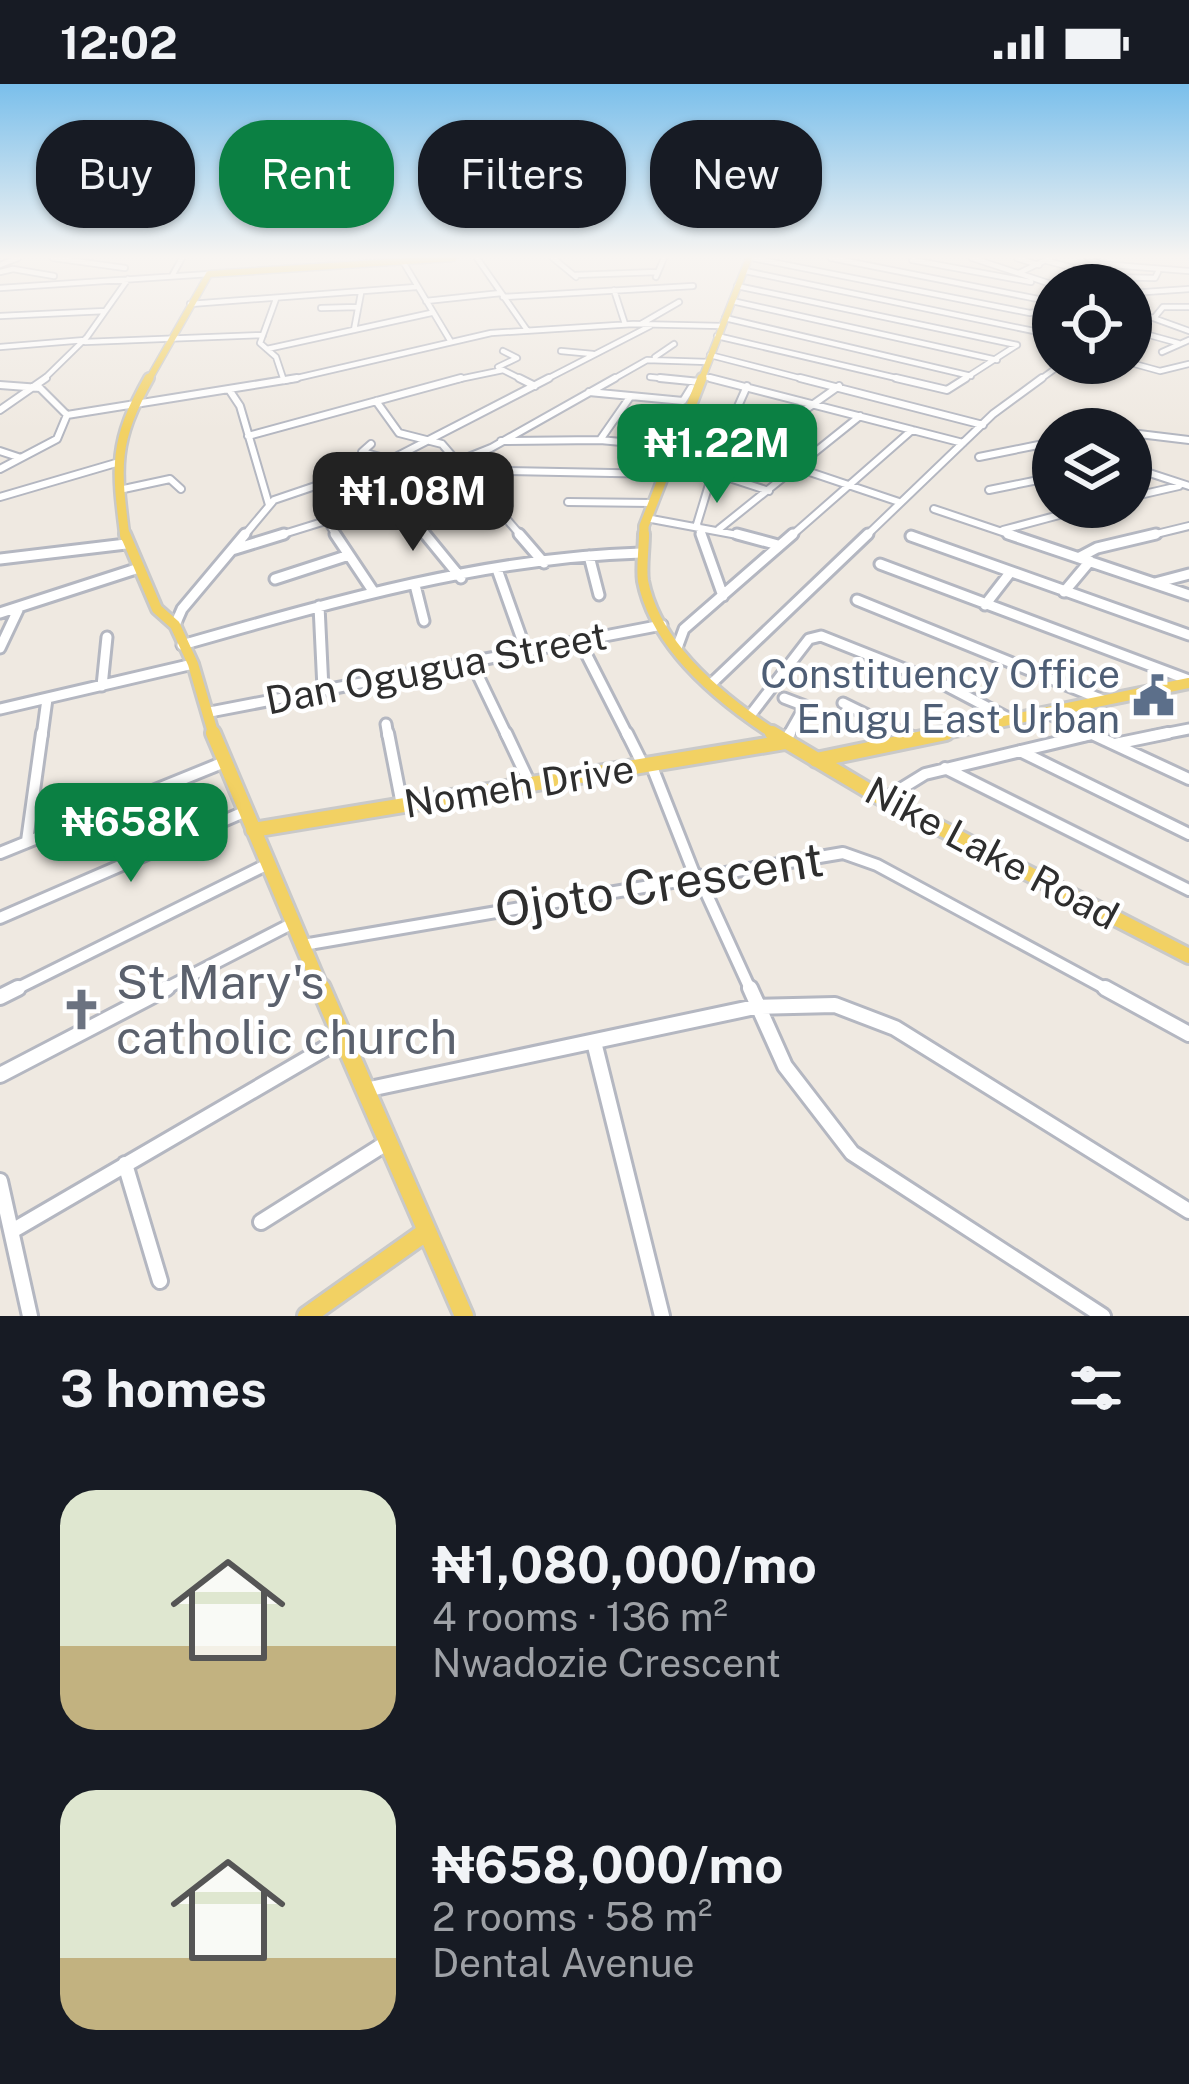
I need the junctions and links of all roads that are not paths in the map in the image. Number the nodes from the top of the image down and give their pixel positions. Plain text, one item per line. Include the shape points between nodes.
1 (101, 315) edge
2 (185, 315) edge
3 (270, 315) edge
4 (356, 315) edge
5 (420, 315) edge
6 (433, 315) edge
7 (517, 315) edge
8 (623, 315) edge
9 (655, 315) edge
10 (726, 315) edge
11 (797, 315) edge
12 (874, 315) edge
13 (882, 315) edge
14 (970, 315) edge
15 (1029, 315) edge
16 (1156, 315) edge
17 (1154, 318) joint
18 (817, 320) junction
19 (626, 324) junction
20 (640, 324) junction
21 (654, 324) junction
22 (1014, 326) junction
23 (721, 327) junction
24 (861, 329) junction
25 (354, 330) junction
26 (527, 330) junction
27 (1032, 330) edge
28 (1189, 331) edge
29 (263, 334) junction
30 (799, 334) junction
31 (888, 335) junction
32 (1152, 336) edge
33 (174, 338) junction
34 (1189, 340) edge
35 (85, 341) junction
36 (451, 342) junction
37 (674, 344) dead end
38 (1178, 344) junction
39 (0, 347) edge
40 (267, 350) junction
41 (503, 351) dead end
42 (561, 351) dead end
43 (871, 351) junction
44 (1162, 352) dead end
45 (593, 354) junction
46 (655, 357) junction
47 (709, 358) junction
48 (822, 360) junction
49 (998, 360) junction
50 (854, 367) junction
51 (1152, 368) edge
52 (1189, 368) edge
53 (493, 370) junction
54 (802, 376) junction
55 (971, 376) junction
56 (650, 377) dead end
57 (284, 381) junction
58 (700, 382) junction
59 (1036, 384) edge
60 (0, 385) edge
61 (535, 386) junction
62 (747, 386) junction
63 (839, 386) junction
64 (40, 388) junction
65 (947, 390) junction
66 (230, 391) junction
67 (589, 392) junction
68 (629, 397) junction
69 (376, 401) junction
70 (813, 404) junction
71 (134, 405) junction
72 (685, 406) junction
73 (738, 407) junction
74 (0, 410) edge
75 (932, 411) junction
76 (67, 415) junction
77 (764, 415) dead end
78 (860, 416) junction
79 (983, 425) junction
80 (912, 430) junction
81 (248, 436) junction
82 (1152, 436) edge
83 (675, 439) junction
84 (600, 440) junction
85 (1189, 440) edge
86 (500, 441) junction
87 (428, 442) junction
88 (963, 443) junction
89 (370, 444) dead end
90 (722, 445) junction
91 (1032, 446) edge
92 (0, 451) edge
93 (747, 451) junction
94 (980, 457) dead end
95 (21, 458) junction
96 (391, 460) junction
97 (456, 462) junction
98 (116, 463) junction
99 (0, 469) edge
100 (800, 469) junction
101 (714, 473) junction
102 (663, 474) junction
103 (1152, 474) edge
104 (467, 478) junction
105 (1032, 481) edge
106 (848, 485) junction
107 (1187, 485) edge
108 (181, 489) dead end
109 (119, 490) junction
110 (989, 490) dead end
111 (769, 491) junction
112 (1152, 492) edge
113 (0, 496) edge
114 (398, 501) junction
115 (568, 502) dead end
116 (898, 502) junction
117 (652, 503) junction
118 (268, 505) junction
119 (934, 509) dead end
120 (646, 518) junction
121 (327, 521) junction
122 (1032, 522) edge
123 (698, 524) junction
124 (1189, 526) edge
125 (719, 529) junction
126 (1004, 530) junction
127 (911, 536) dead end
128 (126, 544) junction
129 (778, 545) junction
130 (232, 550) junction
131 (641, 553) junction
132 (349, 555) junction
133 (589, 556) junction
134 (0, 559) edge
135 (1085, 559) junction
136 (544, 563) junction
137 (880, 564) dead end
138 (139, 568) junction
139 (498, 572) junction
140 (1009, 574) junction
141 (1189, 574) edge
142 (461, 578) junction
143 (274, 579) dead end
144 (1155, 583) junction
145 (415, 585) junction
146 (374, 591) junction
147 (1064, 592) junction
148 (599, 595) dead end
149 (1189, 595) edge
150 (723, 596) junction
151 (856, 600) dead end
152 (985, 605) junction
153 (319, 606) junction
154 (18, 610) junction
155 (0, 613) edge
156 (424, 621) dead end
157 (175, 625) junction
158 (662, 626) junction
159 (1189, 635) edge
160 (107, 637) dead end
161 (578, 638) junction
162 (182, 645) junction
163 (0, 648) edge
164 (525, 648) junction
165 (677, 648) junction
166 (471, 661) junction
167 (193, 664) junction
168 (1189, 682) edge
169 (710, 685) junction
170 (102, 686) junction
171 (323, 689) junction
172 (784, 698) dead end
173 (47, 699) junction
174 (1103, 700) junction
175 (843, 703) dead end
176 (0, 709) edge
177 (210, 712) junction
178 (1045, 712) junction
179 (749, 717) junction
180 (1008, 718) junction
181 (386, 724) dead end
182 (1189, 729) edge
183 (1092, 734) junction
184 (914, 738) junction
185 (790, 745) junction
186 (1115, 745) junction
187 (1020, 751) junction
188 (834, 758) junction
189 (222, 763) junction
190 (647, 765) junction
191 (945, 768) junction
192 (1189, 779) edge
193 (530, 784) junction
194 (886, 798) junction
195 (402, 805) junction
196 (244, 812) junction
197 (253, 830) junction
198 (1189, 834) edge
199 (27, 841) junction
200 (0, 853) edge
201 (268, 864) junction
202 (696, 876) junction
203 (1189, 890) edge
204 (0, 918) edge
205 (293, 923) junction
206 (303, 945) junction
207 (1189, 956) edge
208 (0, 997) edge
209 (755, 1006) junction
210 (1189, 1034) edge
211 (343, 1038) junction
212 (594, 1042) junction
213 (0, 1075) edge
214 (365, 1090) junction
215 (388, 1142) junction
216 (125, 1164) junction
217 (0, 1181) edge
218 (1189, 1211) edge
219 (261, 1222) dead end
220 (12, 1231) junction
221 (427, 1231) junction
222 (160, 1281) dead end
223 (30, 1316) edge
224 (308, 1316) edge
225 (464, 1316) edge
226 (662, 1316) edge
227 (1103, 1316) edge

1 - 35 street
2 - 33 main road
3 - 29 street
4 - 25 street
5 - 25 street
6 - 36 street
7 - 26 street
8 - 19 street
9 - 20 street
10 - 23 main road
11 - 18 street
12 - 24 street
13 - 49 street via 1017,345
14 - 22 street
15 - 22 street
16 - 17 street
17 - 28 street
18 - 24 street
18 - 30 street
19 - 20 street
19 - 26 street
20 - 21 street
21 - 23 street
21 - 45 street
22 - 27 street
23 - 30 street
23 - 47 main road
23 - 48 street
24 - 31 street
25 - 40 street
26 - 36 street
29 - 33 street
29 - 40 street
30 - 43 street
31 - 43 street
31 - 49 street
32 - 38 street
33 - 35 street
33 - 71 main road
34 - 38 street
35 - 39 street
35 - 64 street
36 - 57 street
37 - 46 street
38 - 44 street
40 - 57 street
41 - 53 street via 517,358
42 - 45 street
43 - 50 street
43 - 55 street
45 - 61 street
46 - 47 street
46 - 67 street
47 - 54 street
47 - 58 main road
48 - 50 street
48 - 54 street
49 - 55 street
50 - 65 street
51 - 52 street
53 - 61 street
53 - 69 street
54 - 63 street
55 - 65 street
56 - 58 street
57 - 66 street
58 - 62 street
58 - 72 main road
59 - 79 street
60 - 64 street
61 - 87 street
62 - 70 street
62 - 73 street
63 - 70 street
63 - 75 street
64 - 74 street
64 - 76 street
65 - 75 street
66 - 71 street
66 - 81 street
67 - 68 street
67 - 86 street
68 - 72 street
68 - 84 street
69 - 81 street
69 - 87 street via 396,431
70 - 78 street
70 - 93 street
71 - 76 street
71 - 98 main road
72 - 83 main road
73 - 77 street
73 - 90 street
75 - 79 street
76 - 95 street via 57,439
78 - 80 street
78 - 100 street
79 - 88 street
80 - 88 street
80 - 106 street
81 - 118 street
82 - 85 street
83 - 84 street
83 - 90 street
83 - 102 main road
84 - 86 street
86 - 97 street
87 - 96 street
87 - 97 street via 442,444
88 - 116 street
89 - 96 street via 362,452
90 - 93 street
90 - 101 street
91 - 94 street
92 - 95 street
93 - 100 street
95 - 99 street
96 - 118 street
97 - 104 street
98 - 109 main road
98 - 113 street
100 - 106 street
100 - 111 street
101 - 111 street
101 - 123 street
102 - 104 street via 526,469
102 - 117 main road
103 - 107 street
104 - 114 street
104 - 136 street
105 - 110 street
106 - 116 street
106 - 129 street
107 - 112 street
108 - 109 street via 170,479
109 - 128 main road
111 - 125 street
114 - 121 street
114 - 142 street
115 - 117 street
116 - 169 street
117 - 120 main road
118 - 130 street
119 - 126 street
120 - 123 street
120 - 131 main road
121 - 130 street
121 - 132 street
122 - 126 street
123 - 125 street
123 - 150 street
124 - 135 street via 1097,548
125 - 129 street
126 - 135 street
127 - 140 street
128 - 134 street
128 - 138 main road
129 - 150 street
130 - 157 street
131 - 133 street
131 - 158 main road
132 - 143 street
132 - 146 street
133 - 136 street
133 - 148 street
135 - 144 street
135 - 147 street
136 - 139 street
137 - 152 street
138 - 154 street
138 - 157 main road via 157,609
139 - 142 street
139 - 164 street
140 - 147 street
140 - 152 street
141 - 144 street
142 - 145 street
144 - 149 street
145 - 146 street
145 - 156 street
146 - 153 street
147 - 159 street
150 - 165 street via 684,629
151 - 174 street
152 - 168 street
153 - 162 street
153 - 171 street
154 - 155 street
154 - 163 street
157 - 162 main road
158 - 161 street, Dan Ogugua Street
158 - 165 main road
160 - 170 street
161 - 164 street, Dan Ogugua Street
161 - 190 street
162 - 167 main road
164 - 166 street, Dan Ogugua Street
165 - 169 main road
166 - 171 street, Dan Ogugua Street
166 - 193 street
167 - 170 street
167 - 177 main road
168 - 174 main road
169 - 179 main road
170 - 173 street
171 - 177 street, Dan Ogugua Street
172 - 185 street via 805,706
173 - 176 street
173 - 199 street
174 - 178 main road
175 - 184 street
177 - 189 main road
178 - 180 main road
178 - 183 street
179 - 180 street via 809,639 821,636
179 - 185 main road
180 - 184 main road
181 - 195 street
182 - 186 street
183 - 186 street
183 - 187 street
184 - 188 main road
185 - 188 main road
185 - 190 main road, Nomeh Drive
186 - 192 street
187 - 191 street
187 - 198 street
188 - 194 main road, Nike Lake Road via 845,776
189 - 196 main road
189 - 199 street
190 - 193 main road, Nomeh Drive
190 - 202 street
191 - 194 street
191 - 203 street
193 - 195 main road, Nomeh Drive
194 - 207 main road, Nike Lake Road
195 - 197 main road, Nomeh Drive
196 - 197 main road
196 - 204 street
197 - 201 main road
199 - 200 street
201 - 205 main road
201 - 208 street
202 - 206 street, Ojoto Crescent
202 - 209 street
202 - 210 street, Ojoto Crescent via 855,855
205 - 206 main road
205 - 213 street
206 - 211 main road
209 - 212 street
209 - 218 street via 824,1003 880,1020
209 - 227 street via 802,1094 852,1154
211 - 214 main road
211 - 216 street
212 - 214 street
212 - 226 street
214 - 215 main road
215 - 219 street
215 - 221 main road
216 - 220 street
216 - 222 street
217 - 220 street
220 - 223 street
221 - 224 main road
221 - 225 main road

